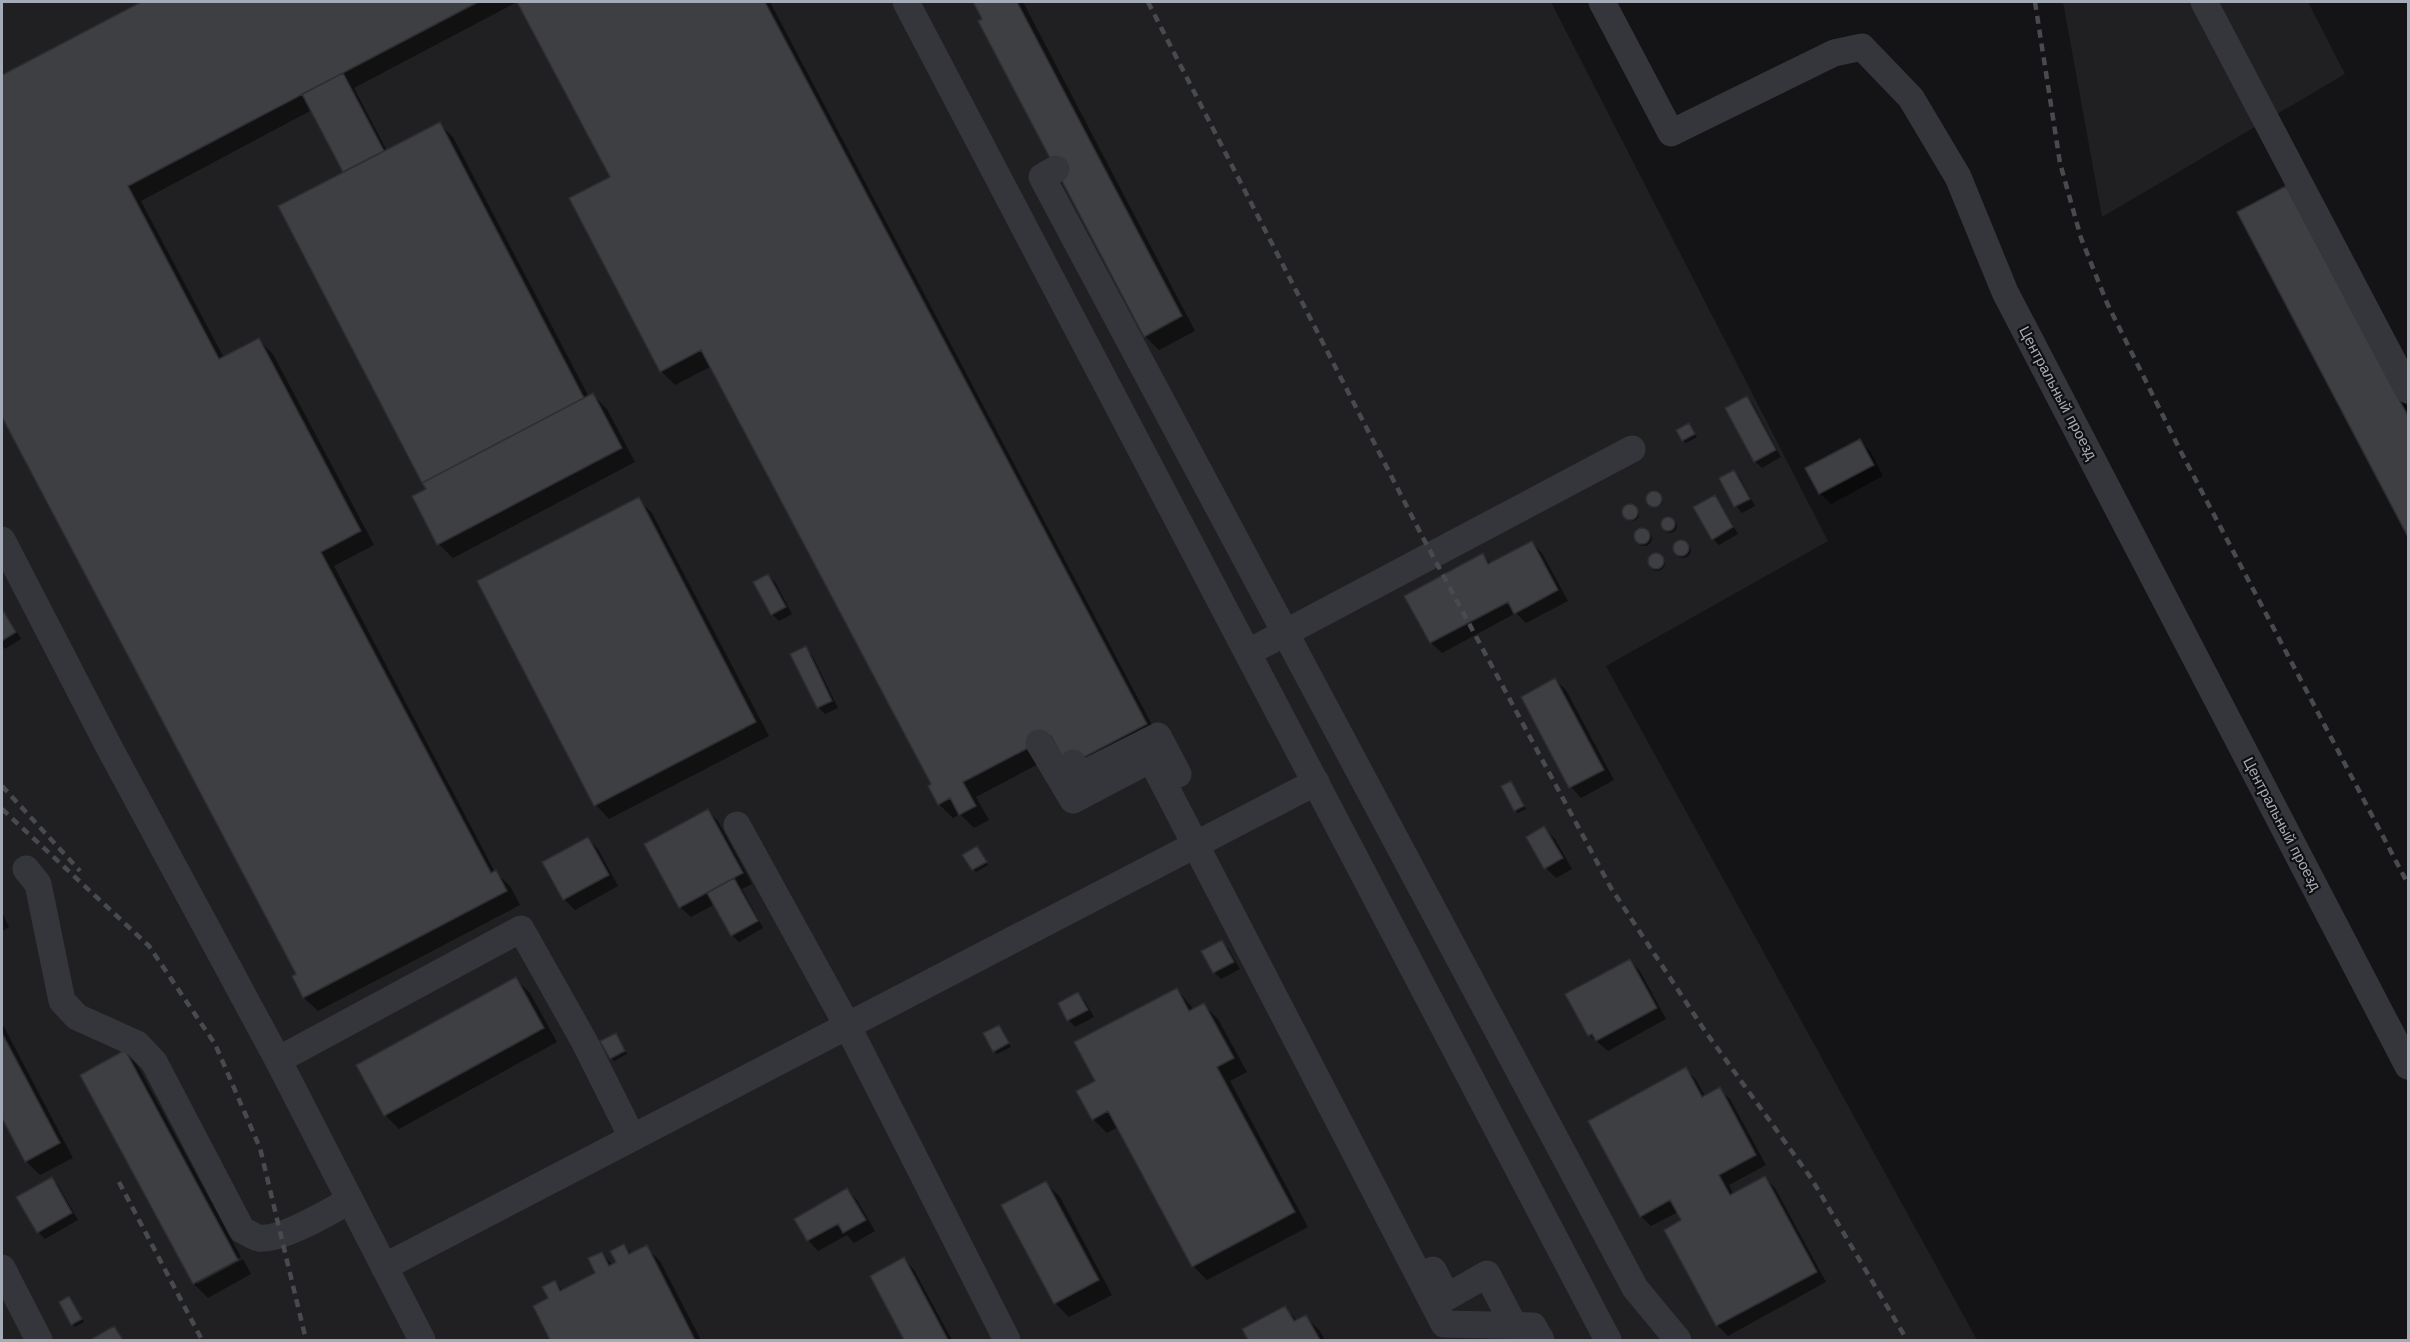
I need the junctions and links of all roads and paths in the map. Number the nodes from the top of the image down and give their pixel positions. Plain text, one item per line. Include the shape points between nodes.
1 (906, 2) edge
2 (1602, 2) edge
3 (2204, 2) edge
4 (1056, 169) dead end
5 (2409, 390) edge
6 (1632, 449) dead end
7 (2, 540) edge
8 (1249, 652) junction
9 (1039, 743) dead end
10 (1073, 763) dead end
11 (1316, 782) junction
12 (738, 825) dead end
13 (26, 869) dead end
14 (847, 1025) junction
15 (278, 1060) junction
16 (2409, 1066) edge
17 (632, 1137) junction
18 (350, 1200) junction
19 (384, 1267) junction
20 (2, 1268) edge
21 (39, 1341) edge
22 (422, 1341) edge
23 (1007, 1341) edge
24 (1522, 1341) edge
25 (1541, 1341) edge
26 (1608, 1341) edge
27 (1678, 1341) edge

1 - 8 street
2 - 16 street, Центральный проезд via 1671,133 1834,53 1862,47 1911,98 1959,177 2005,292
3 - 5 street
4 - 27 street, bridge via 1042,177 1107,284 1635,1288
6 - 8 street
7 - 15 street
8 - 11 street
9 - 25 street, bridge via 1073,801 1151,759 1444,1324 1533,1326
10 - 24 street, bridge via 1079,776 1158,736 1447,1297 1487,1274
11 - 14 street
11 - 26 street
12 - 14 street
13 - 18 street via 38,884 62,1001 77,1017 137,1044 154,1062 242,1230 259,1238 282,1234
14 - 17 street
14 - 23 street
15 - 17 street via 521,928
15 - 18 street
17 - 19 street
18 - 19 street
19 - 22 street
20 - 21 street

